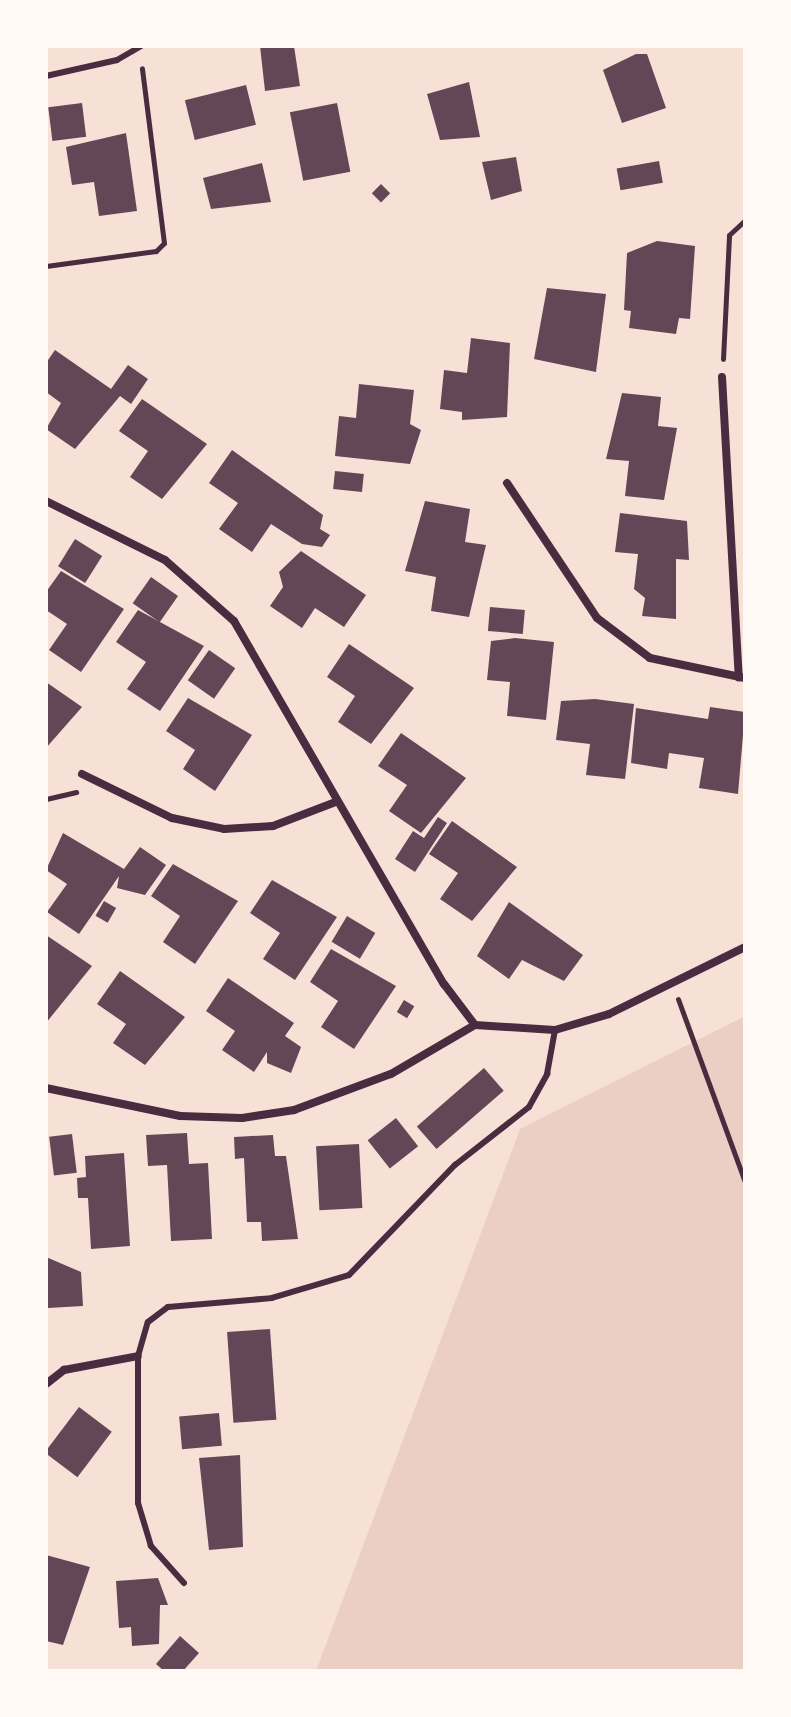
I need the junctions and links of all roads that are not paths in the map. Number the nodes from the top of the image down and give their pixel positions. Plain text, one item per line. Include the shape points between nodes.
1 (139, 49) edge
2 (46, 76) edge
3 (722, 377) road end
4 (507, 483) dead end
5 (46, 501) edge
6 (742, 678) edge
7 (82, 774) dead end
8 (336, 802) junction
9 (745, 947) edge
10 (475, 1025) junction
11 (555, 1030) junction
12 (46, 1088) edge
13 (138, 1356) junction
14 (46, 1384) edge
15 (184, 1583) dead end

1 - 2 lane
3 - 6 street
4 - 6 street via 597,618 650,658
5 - 8 street via 200,584 234,621
7 - 8 street via 172,818 224,829 273,826
8 - 10 street
9 - 11 street via 673,985
10 - 11 street
10 - 12 street via 391,1074 294,1110 242,1118 180,1116
11 - 13 lane via 547,1074 529,1107 455,1165 365,1263 301,1292 168,1307 142,1331
13 - 14 street via 64,1370
13 - 15 lane via 138,1503 151,1546

